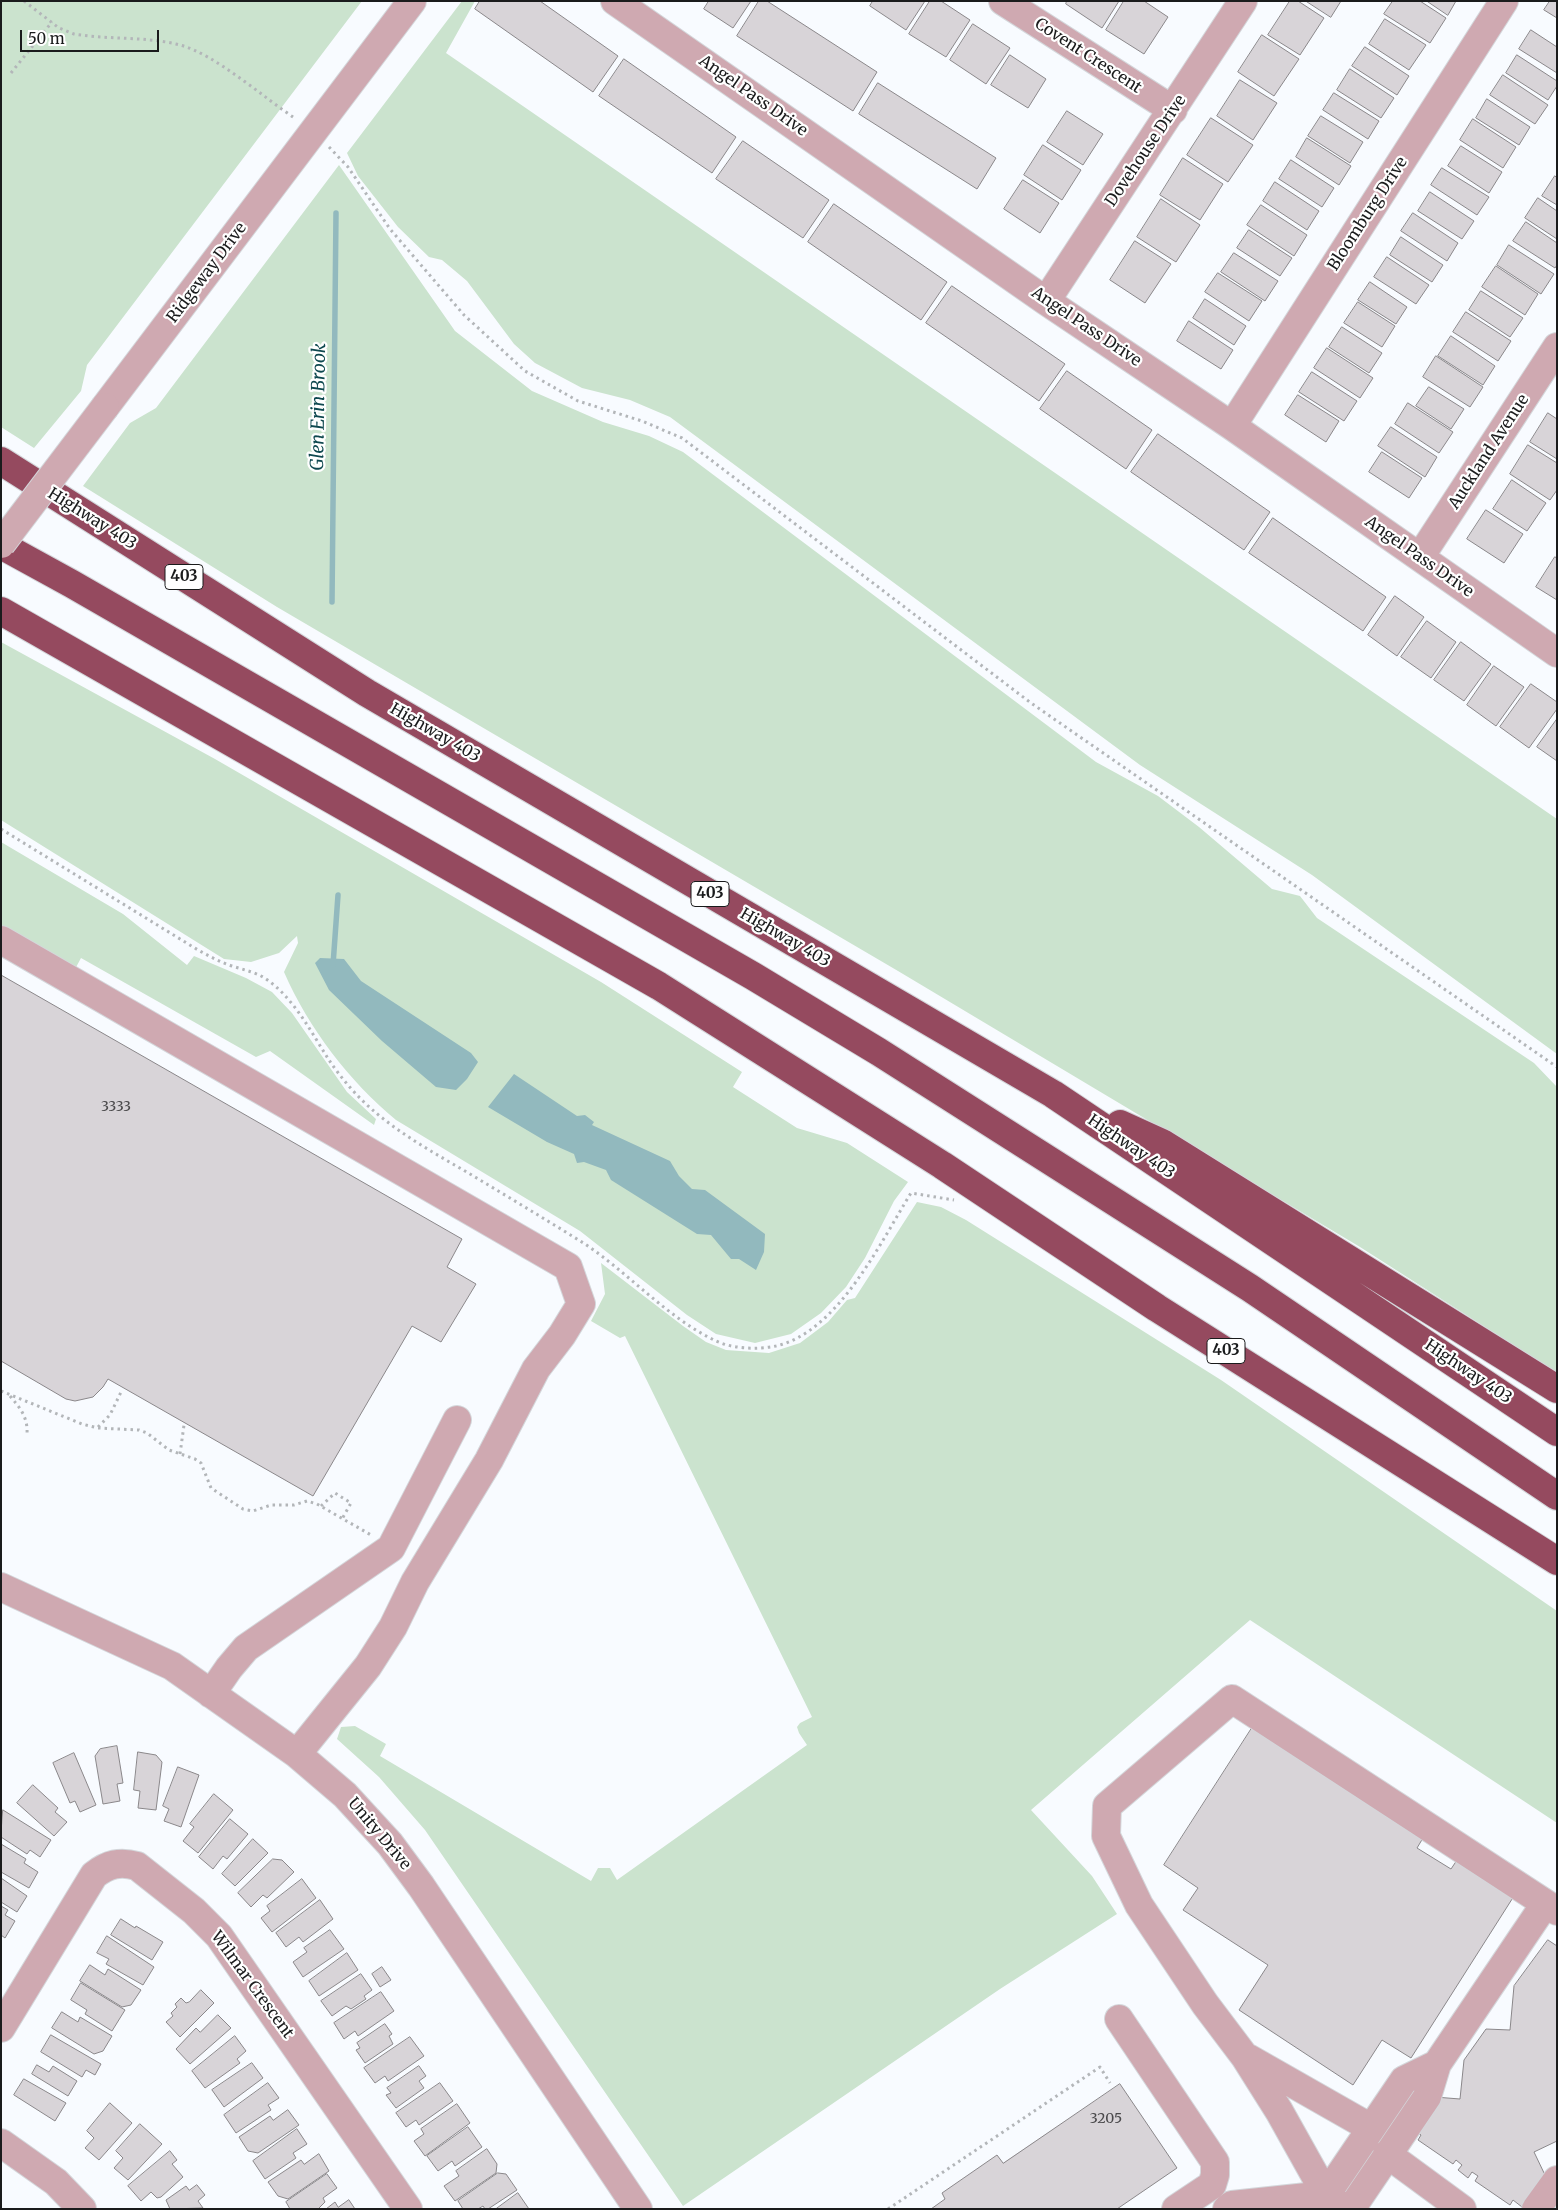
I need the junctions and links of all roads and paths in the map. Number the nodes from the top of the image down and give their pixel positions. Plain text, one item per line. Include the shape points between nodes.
1 (24, 1) edge
2 (412, 1) edge
3 (615, 1) edge
4 (1003, 1) edge
5 (1243, 1) edge
6 (1504, 1) edge
7 (52, 22) junction
8 (12, 73) dead end
9 (1173, 110) junction
10 (314, 131) junction
11 (1046, 301) junction
12 (1557, 347) edge
13 (1232, 426) junction
14 (1, 461) edge
15 (1, 545) edge
16 (1420, 557) junction
17 (1, 610) edge
18 (1557, 654) edge
19 (1, 829) edge
20 (1, 940) edge
21 (1557, 1067) edge
22 (1053, 1094) junction
23 (959, 1201) dead end
24 (1557, 1389) edge
25 (122, 1390) dead end
26 (1, 1391) edge
27 (9, 1396) junction
28 (457, 1420) dead end
29 (184, 1425) dead end
30 (98, 1428) junction
31 (1557, 1432) edge
32 (27, 1434) dead end
33 (180, 1454) junction
34 (1557, 1496) edge
35 (321, 1506) junction
36 (342, 1519) junction
37 (372, 1536) dead end
38 (1557, 1561) edge
39 (1, 1587) edge
40 (211, 1694) junction
41 (297, 1754) junction
42 (1551, 1907) edge
43 (1119, 2019) dead end
44 (1, 2028) edge
45 (1245, 2057) junction
46 (1437, 2064) junction
47 (1110, 2083) dead end
48 (1371, 2128) junction
49 (1, 2143) edge
50 (1387, 2154) junction
51 (1557, 2180) edge
52 (1336, 2202) edge
53 (82, 2209) edge
54 (408, 2209) edge
55 (638, 2209) edge
56 (888, 2209) edge
57 (1176, 2209) edge
58 (1227, 2209) edge
59 (1351, 2209) edge
60 (1462, 2209) edge
61 (1536, 2209) edge

1 - 7 path
2 - 10 street, Ridgeway Drive
3 - 11 street, Angel Pass Drive
4 - 9 street, Covent Crescent
5 - 9 street, Dovehouse Drive
6 - 13 street, Bloomburg Drive
7 - 8 path
7 - 10 path via 83,35 159,42 192,49
9 - 11 street, Dovehouse Drive
10 - 15 street, Ridgeway Drive, bridge
10 - 21 path via 348,167 390,229 464,315 525,371 578,401 642,421 682,438 1031,703
11 - 13 street, Angel Pass Drive
12 - 16 street, Auckland Avenue
13 - 16 street, Angel Pass Drive
14 - 22 highway, Highway 403 / 403 via 367,693
15 - 34 highway via 710,951 879,1052 1250,1288
16 - 18 street, Angel Pass Drive
17 - 38 highway, 403 via 659,986 942,1164 1157,1308
19 - 23 path via 217,961 266,979 282,992 331,1063 390,1125 587,1246 714,1341 757,1348 776,1346 803,1336 818,1326 853,1285 911,1193
20 - 41 street via 568,1266 581,1304 536,1368 489,1460 373,1658
22 - 24 highway via 1162,1142
22 - 31 highway, Highway 403 / 403
25 - 30 path via 110,1415
26 - 27 path
27 - 30 path
27 - 32 path via 26,1417
28 - 40 street via 391,1548 246,1648
29 - 33 path
30 - 33 path via 139,1430
33 - 35 path via 201,1463 211,1488 243,1509 254,1511 271,1505 294,1505 307,1501
35 - 36 path
35 - 36 path via 335,1493 351,1502
36 - 37 path
39 - 40 street, Unity Drive via 172,1666
40 - 41 street, Unity Drive
41 - 55 street, Unity Drive via 345,1795 390,1844
42 - 45 street via 1232,1699 1107,1806 1106,1836 1139,1905
42 - 46 street
43 - 57 street via 1215,2162 1212,2185
44 - 54 street, Wilmar Crescent via 94,1875 114,1864 137,1866 194,1911 219,1936
45 - 48 street
45 - 52 street
46 - 48 street via 1404,2080
46 - 50 street via 1427,2097
47 - 56 path via 1100,2067
48 - 52 street
49 - 53 street via 56,2182
50 - 59 street
50 - 60 street
51 - 61 street
52 - 58 street via 1232,2205

